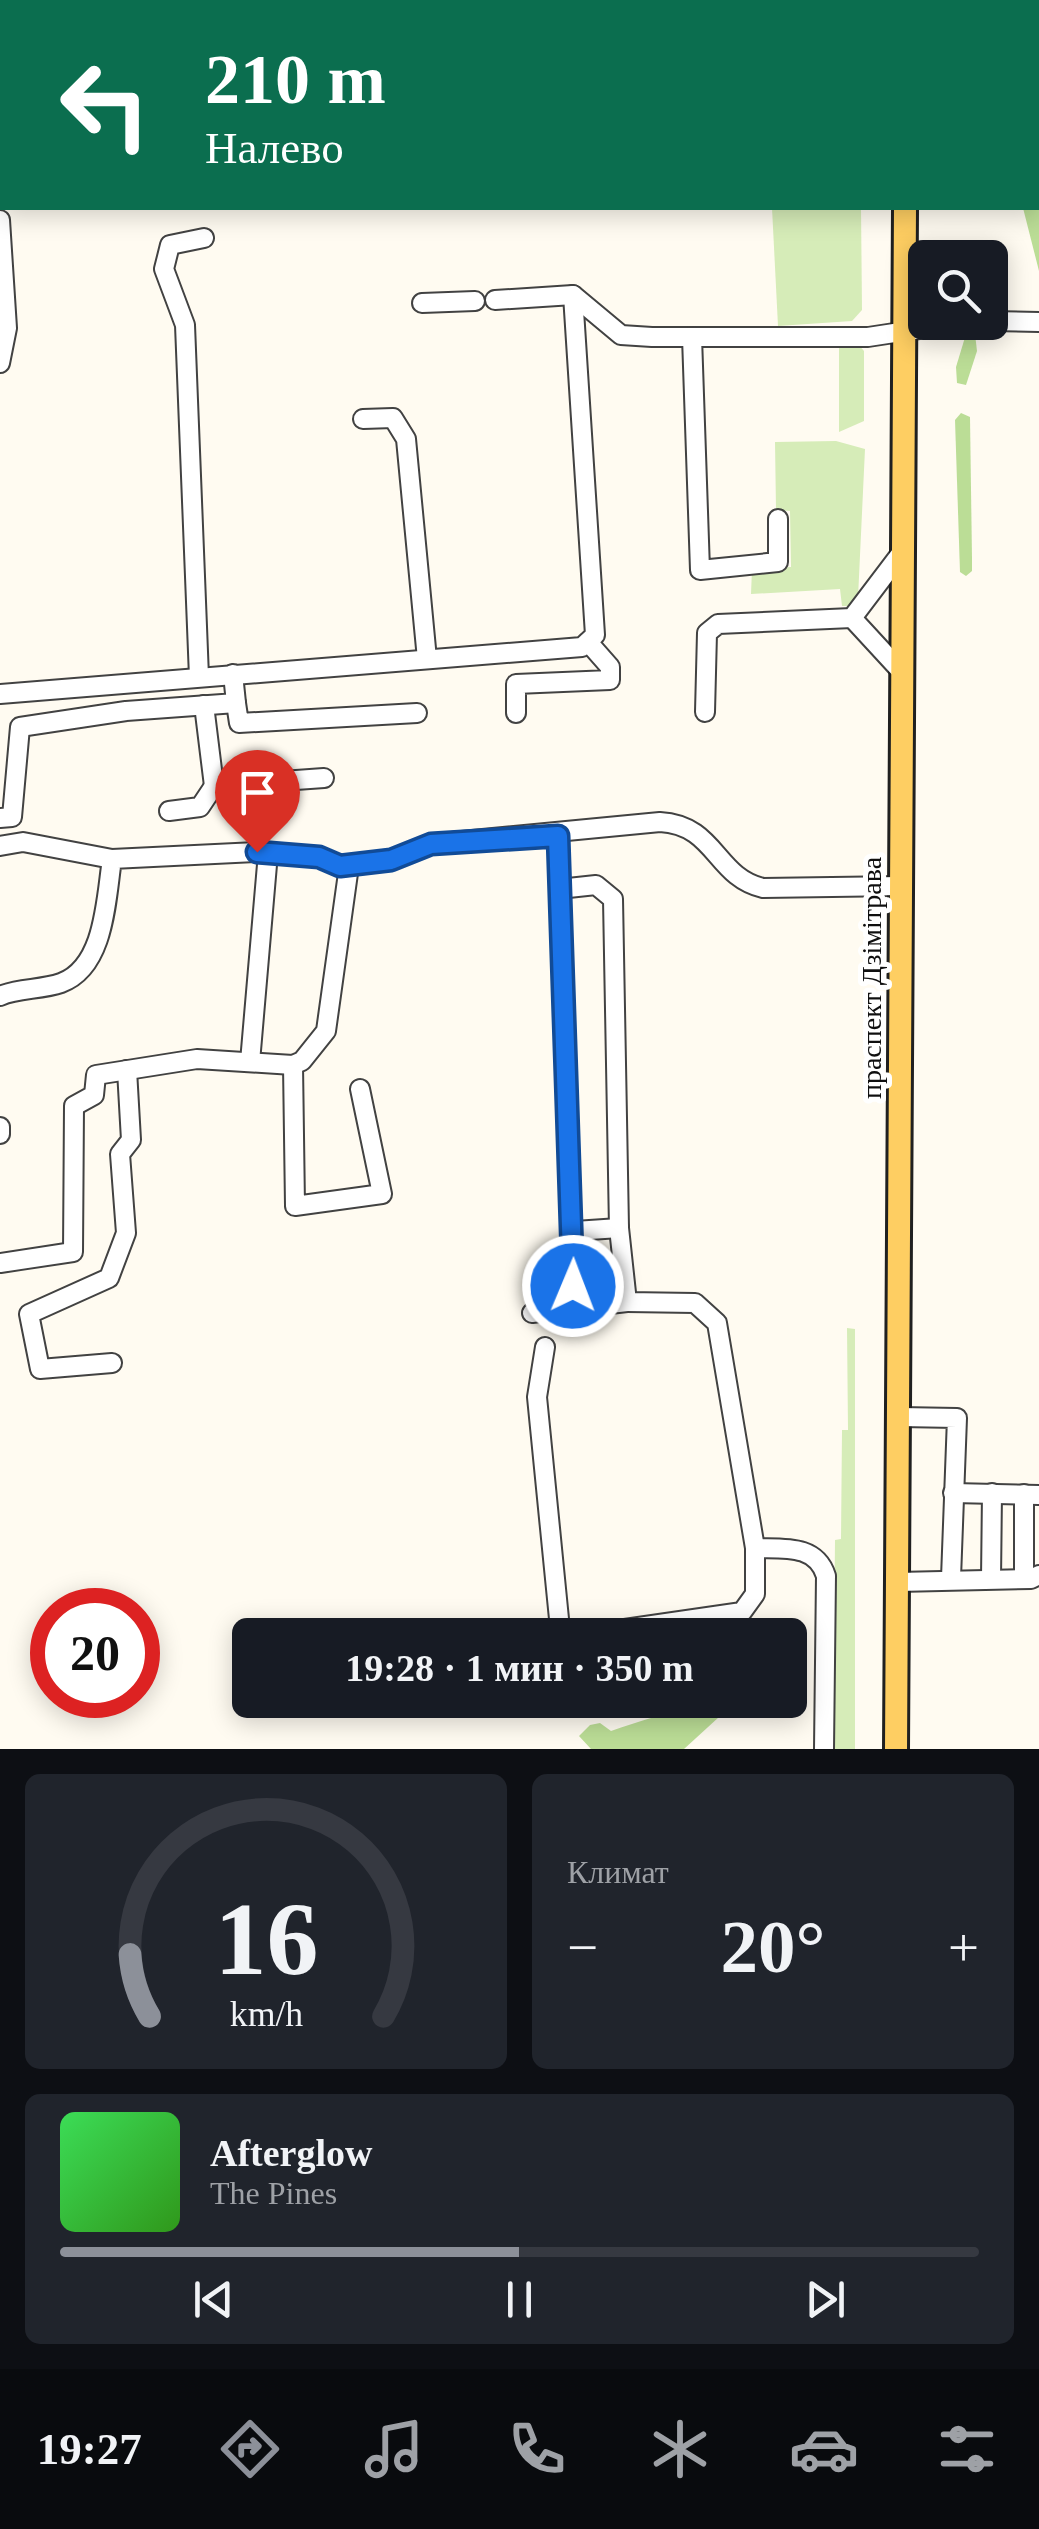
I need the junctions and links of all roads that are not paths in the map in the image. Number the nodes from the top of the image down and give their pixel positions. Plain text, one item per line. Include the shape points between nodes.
1 (904, 210) edge
2 (0, 220) edge
3 (204, 238) dead end
4 (572, 295) junction
5 (494, 300) dead end
6 (475, 301) dead end
7 (422, 302) dead end
8 (1008, 321) edge
9 (1039, 322) edge
10 (908, 329) edge
11 (904, 330) junction
12 (692, 337) junction
13 (0, 363) edge
14 (362, 419) dead end
15 (778, 519) dead end
16 (902, 552) junction
17 (852, 618) junction
18 (588, 642) junction
19 (427, 659) junction
20 (900, 669) junction
21 (233, 674) junction
22 (199, 677) junction
23 (0, 694) edge
24 (236, 703) junction
25 (204, 705) junction
26 (706, 712) dead end
27 (417, 713) dead end
28 (516, 713) dead end
29 (324, 778) dead end
30 (214, 786) junction
31 (169, 811) dead end
32 (0, 818) edge
33 (558, 836) junction
34 (0, 846) edge
35 (268, 853) junction
36 (112, 859) junction
37 (349, 866) junction
38 (901, 886) junction
39 (559, 889) junction
40 (0, 996) edge
41 (250, 1062) junction
42 (293, 1064) junction
43 (127, 1070) junction
44 (360, 1088) dead end
45 (619, 1228) junction
46 (574, 1231) junction
47 (0, 1264) edge
48 (573, 1286) dead end
49 (626, 1302) junction
50 (532, 1312) dead end
51 (545, 1346) dead end
52 (112, 1362) dead end
53 (900, 1417) junction
54 (953, 1492) junction
55 (992, 1494) junction
56 (1032, 1494) edge
57 (755, 1548) junction
58 (1031, 1577) edge
59 (952, 1578) junction
60 (991, 1579) junction
61 (898, 1582) junction
62 (824, 1749) edge
63 (896, 1749) edge

1 - 11 main road, праспект Дзімітрава
2 - 13 street via 7,328
3 - 22 street via 170,245 164,269 184,325
4 - 5 street
4 - 12 street via 622,335
4 - 18 street via 595,635
6 - 7 street
8 - 9 street
10 - 11 street
11 - 12 street
11 - 16 main road, праспект Дзімітрава
12 - 15 street via 700,570 778,562
14 - 19 street via 393,418 406,439
16 - 17 street
16 - 20 main road, праспект Дзімітрава
17 - 20 street
17 - 26 street via 718,624 707,633
18 - 19 street
18 - 28 street via 610,667 610,680 516,684
19 - 21 street
20 - 38 main road, праспект Дзімітрава
21 - 22 street
21 - 24 street
22 - 23 street
24 - 25 street
24 - 27 street via 239,723
25 - 30 street
25 - 32 street via 20,727 12,818
29 - 30 street
30 - 31 street via 200,807
33 - 37 street via 431,844 391,860
33 - 38 street via 678,823 708,842 746,884
33 - 39 street
34 - 36 street via 23,842
35 - 36 street
35 - 37 street
35 - 41 street
36 - 40 street via 89,960 73,978
37 - 42 street via 326,1031
38 - 53 main road, праспект Дзімітрава
39 - 45 street via 596,886 606,890 614,908
39 - 46 street
41 - 42 street
41 - 43 street via 197,1059
42 - 44 street via 295,1206 382,1194
43 - 47 street via 96,1075 94,1095 74,1106 73,1252
43 - 52 street via 131,1140 120,1154 126,1233 110,1278 30,1314 40,1369
45 - 46 street
45 - 49 street
46 - 48 street
49 - 50 street
49 - 57 street via 695,1303 717,1323
51 - 57 street via 537,1397 560,1628 604,1632 742,1612 755,1594
53 - 54 street via 956,1418
53 - 61 main road, праспект Дзімітрава
54 - 55 street
54 - 59 street
55 - 56 street
55 - 60 street
56 - 58 street
57 - 62 street via 810,1552 822,1562
58 - 60 street
59 - 60 street
59 - 61 street
61 - 63 main road, праспект Дзімітрава

